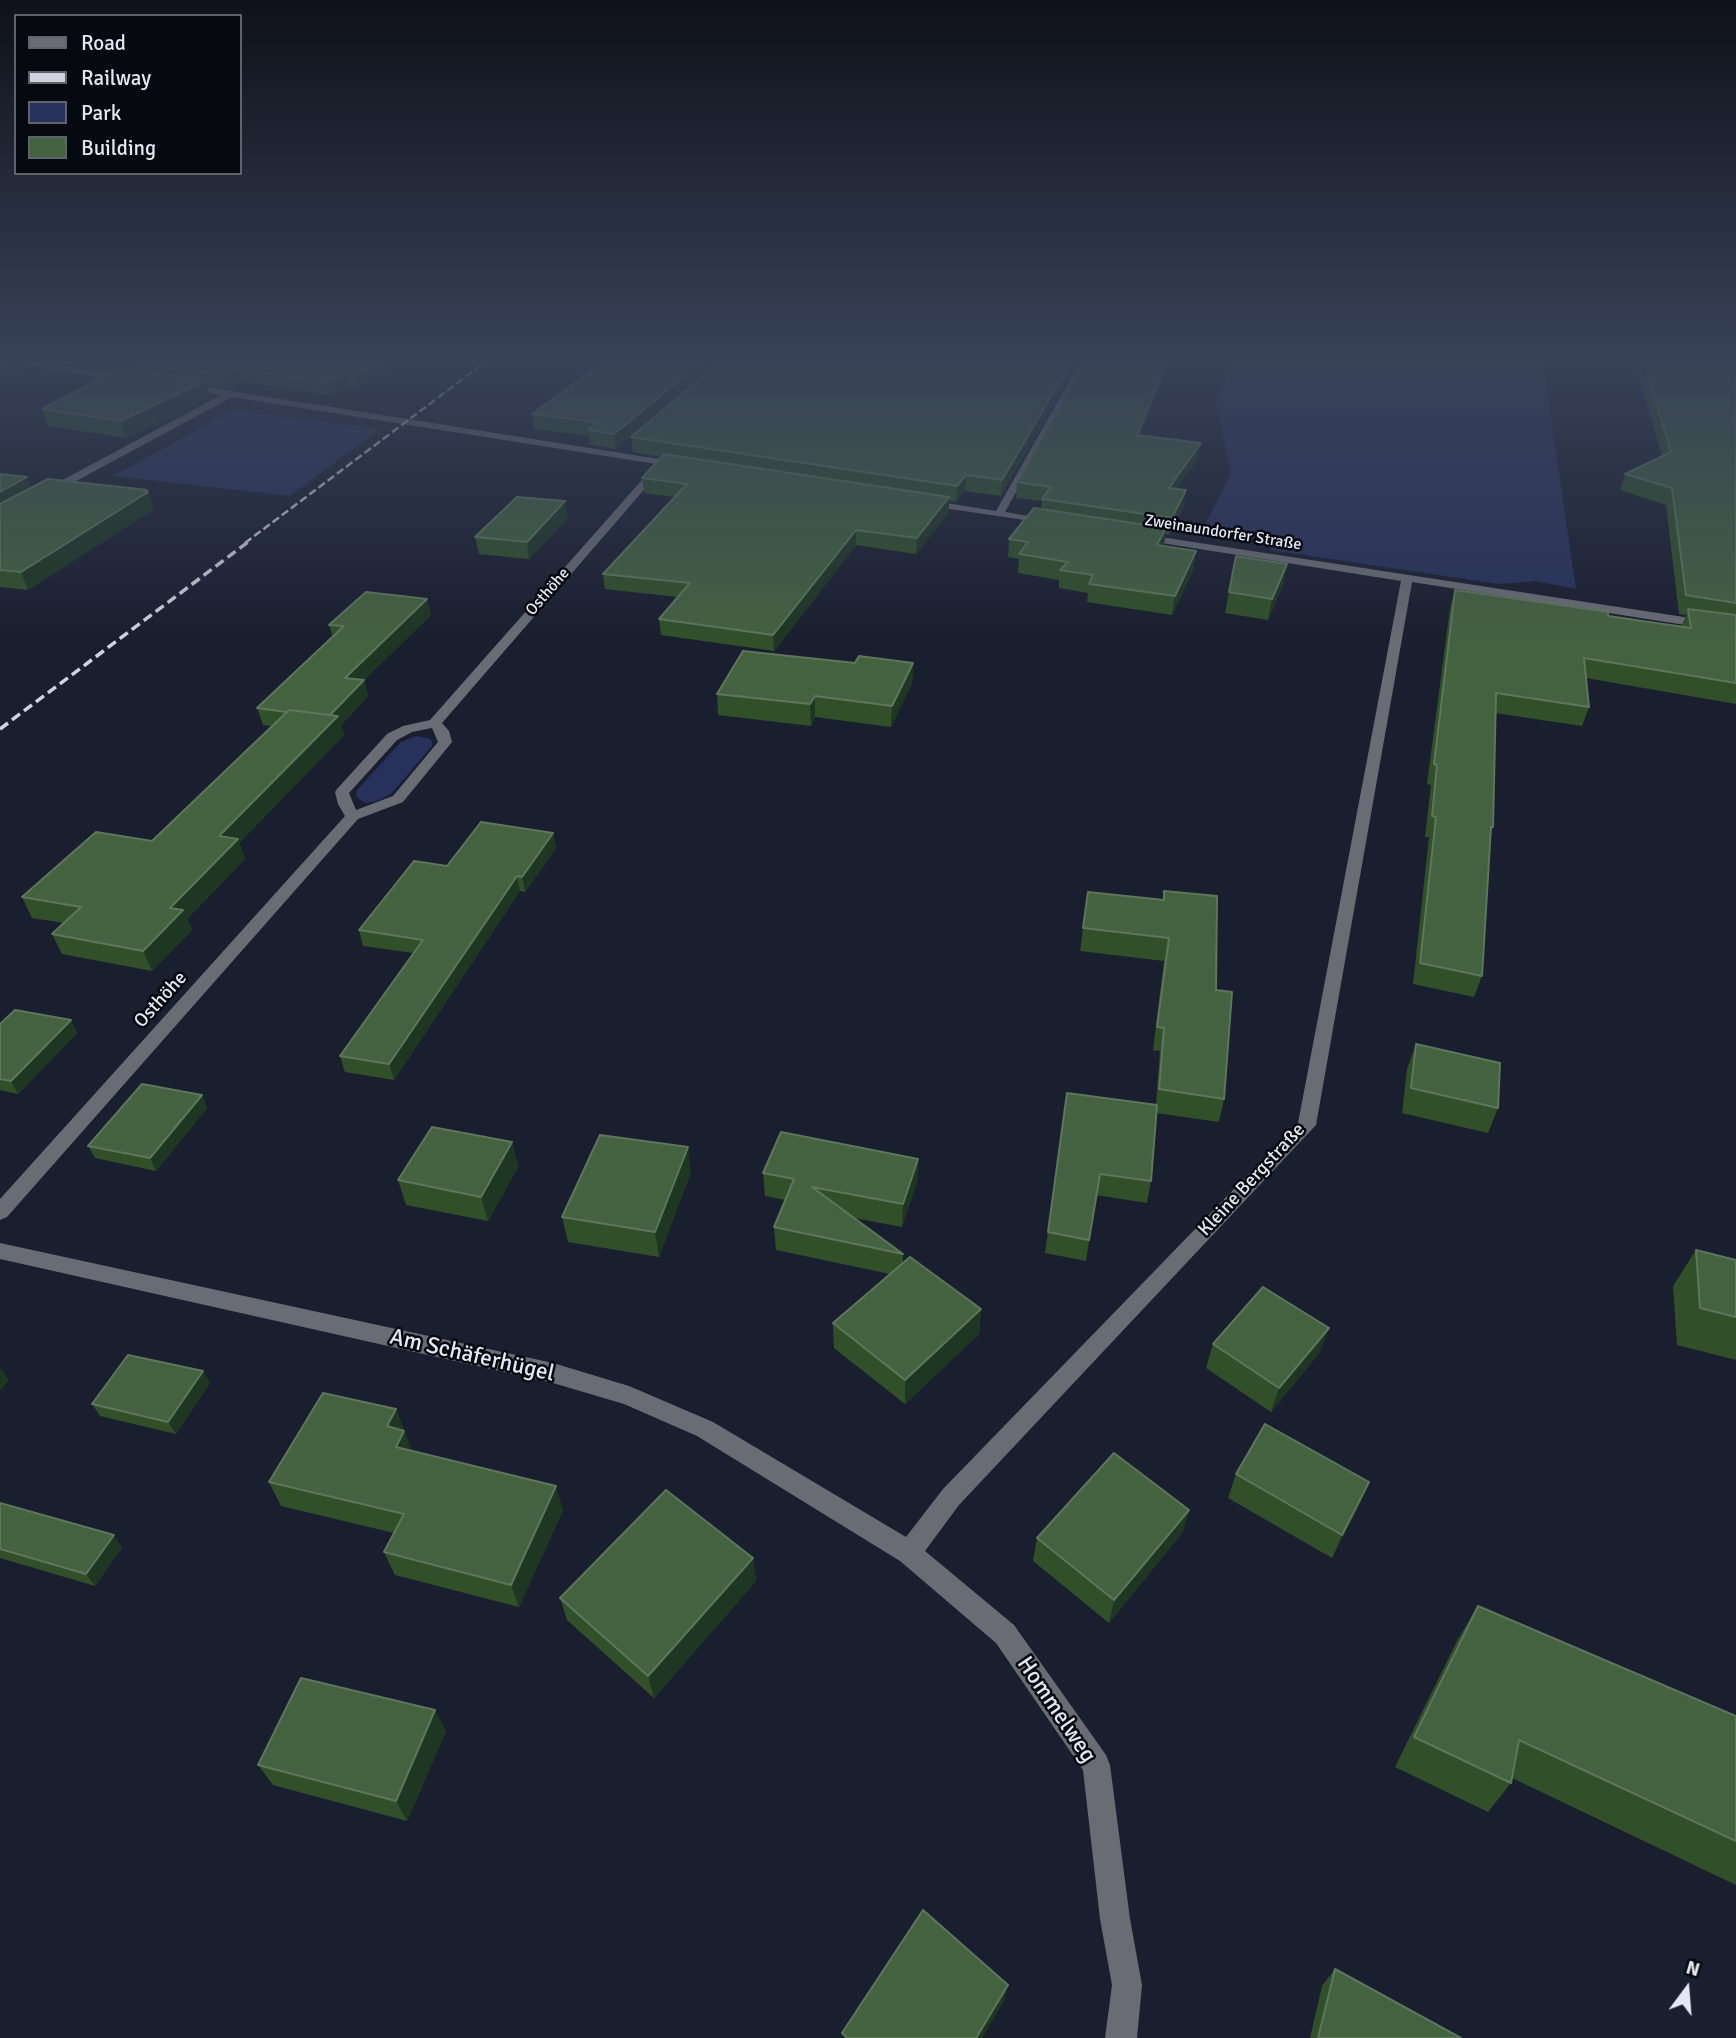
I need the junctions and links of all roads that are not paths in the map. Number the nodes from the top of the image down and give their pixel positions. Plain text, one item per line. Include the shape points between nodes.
1 (122, 452) edge
2 (595, 452) edge
3 (623, 452) edge
4 (1034, 452) edge
5 (619, 456) junction
6 (661, 462) junction
7 (688, 467) edge
8 (35, 499) edge
9 (918, 502) edge
10 (999, 514) junction
11 (1067, 525) edge
12 (1135, 536) edge
13 (1407, 578) junction
14 (1736, 629) edge
15 (435, 723) junction
16 (354, 816) junction
17 (0, 1212) edge
18 (0, 1251) edge
19 (909, 1553) junction
20 (1121, 2038) edge

1 - 8 street
2 - 5 street
3 - 5 street
4 - 10 street
5 - 6 street
6 - 7 street
6 - 15 street, Osthöhe
9 - 10 street
10 - 11 street
12 - 13 street, Zweinaundorfer Straße
13 - 14 street, Zweinaundorfer Straße
13 - 19 street, Kleine Bergstraße via 1307,1125 951,1497
15 - 16 street, Osthöhe via 446,742 398,799
15 - 16 street via 392,737 342,792
16 - 17 street, Osthöhe
18 - 19 street, Am Schäferhügel via 553,1373 629,1396 705,1429
19 - 20 street, Hommelweg via 1005,1634 1096,1765 1127,1985

